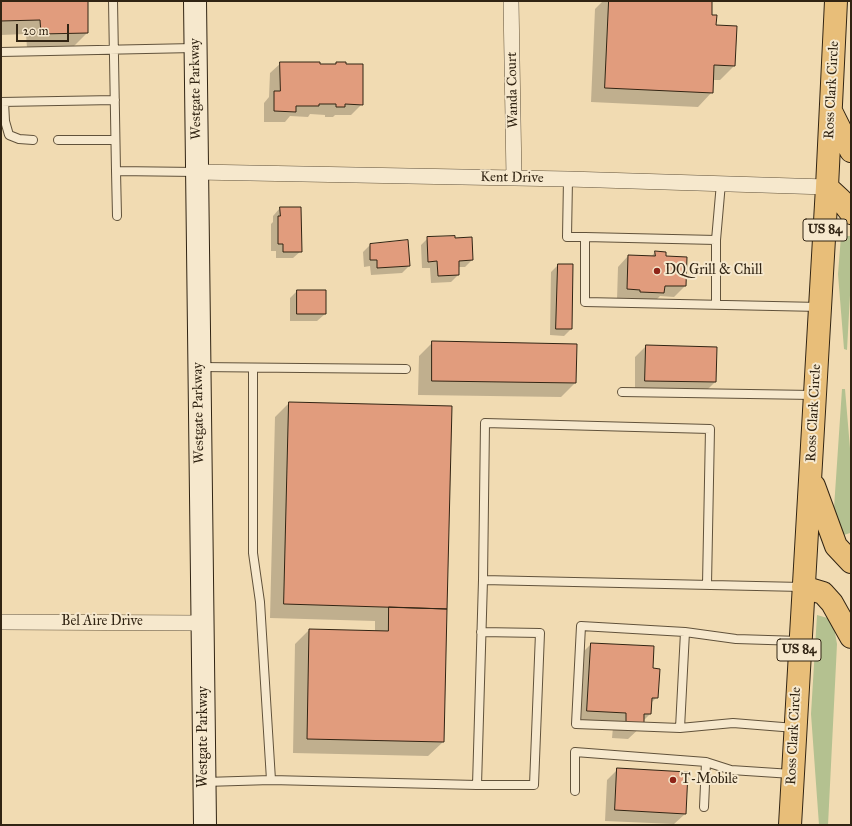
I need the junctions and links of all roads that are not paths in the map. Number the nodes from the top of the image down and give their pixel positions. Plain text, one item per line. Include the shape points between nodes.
1 (113, 1) edge
2 (195, 1) edge
3 (511, 1) edge
4 (836, 1) edge
5 (195, 48) junction
6 (115, 50) junction
7 (1, 52) edge
8 (115, 100) junction
9 (2, 102) edge
10 (831, 110) junction
11 (33, 140) dead end
12 (58, 140) dead end
13 (115, 140) junction
14 (851, 151) edge
15 (116, 171) junction
16 (197, 172) junction
17 (514, 178) junction
18 (568, 179) junction
19 (721, 183) junction
20 (827, 187) junction
21 (851, 213) edge
22 (117, 216) dead end
23 (585, 237) junction
24 (716, 240) junction
25 (716, 305) junction
26 (820, 308) junction
27 (199, 367) junction
28 (253, 368) junction
29 (406, 369) dead end
30 (622, 392) dead end
31 (815, 395) junction
32 (810, 476) junction
33 (851, 562) edge
34 (483, 580) junction
35 (707, 584) junction
36 (803, 587) junction
37 (1, 622) edge
38 (202, 623) junction
39 (481, 632) junction
40 (686, 632) junction
41 (851, 636) edge
42 (800, 641) junction
43 (680, 728) junction
44 (795, 728) junction
45 (706, 762) junction
46 (792, 774) junction
47 (271, 780) junction
48 (204, 782) junction
49 (477, 785) junction
50 (575, 791) dead end
51 (704, 807) dead end
52 (205, 825) edge
53 (790, 825) edge

1 - 6 lane
2 - 5 main road, Westgate Parkway
3 - 17 street, Wanda Court
4 - 10 highway, Ross Clark Circle / US 84
5 - 6 lane
5 - 16 main road, Westgate Parkway
6 - 7 lane
6 - 8 lane
8 - 9 lane
8 - 13 lane
9 - 11 lane via 9,135
10 - 14 highway
10 - 20 highway, Ross Clark Circle / US 84
12 - 13 lane
13 - 15 lane
15 - 16 lane
15 - 22 lane
16 - 17 street, Kent Drive
16 - 27 main road, Westgate Parkway
17 - 18 street, Kent Drive
18 - 19 street, Kent Drive
18 - 23 lane via 567,237
19 - 20 street, Kent Drive
19 - 24 lane
20 - 21 highway
20 - 26 highway, Ross Clark Circle / US 84
23 - 24 lane
23 - 25 lane via 585,302
24 - 25 lane
25 - 26 lane
26 - 31 highway, Ross Clark Circle / US 84
27 - 28 lane
27 - 38 main road, Westgate Parkway
28 - 29 lane
28 - 47 lane via 253,553 260,602
30 - 31 lane
31 - 32 highway, Ross Clark Circle / US 84
32 - 33 highway via 836,546
32 - 36 highway, Ross Clark Circle / US 84
34 - 35 lane
34 - 35 lane via 485,423 710,429
34 - 39 lane
35 - 36 lane
36 - 41 highway via 822,593 832,603
36 - 42 highway, Ross Clark Circle / US 84
37 - 38 street, Bel Aire Drive
38 - 48 main road, Westgate Parkway
39 - 49 lane
39 - 49 lane via 540,632 534,785
40 - 42 lane via 736,639
40 - 43 lane
40 - 43 lane via 581,626 576,724
42 - 44 highway, Ross Clark Circle / US 84
43 - 44 lane via 733,723
44 - 46 highway, Ross Clark Circle / US 84
45 - 46 lane via 731,770
45 - 50 lane via 575,752
45 - 51 lane
46 - 53 highway, Ross Clark Circle / US 84
47 - 48 lane
47 - 49 lane
48 - 52 main road, Westgate Parkway

